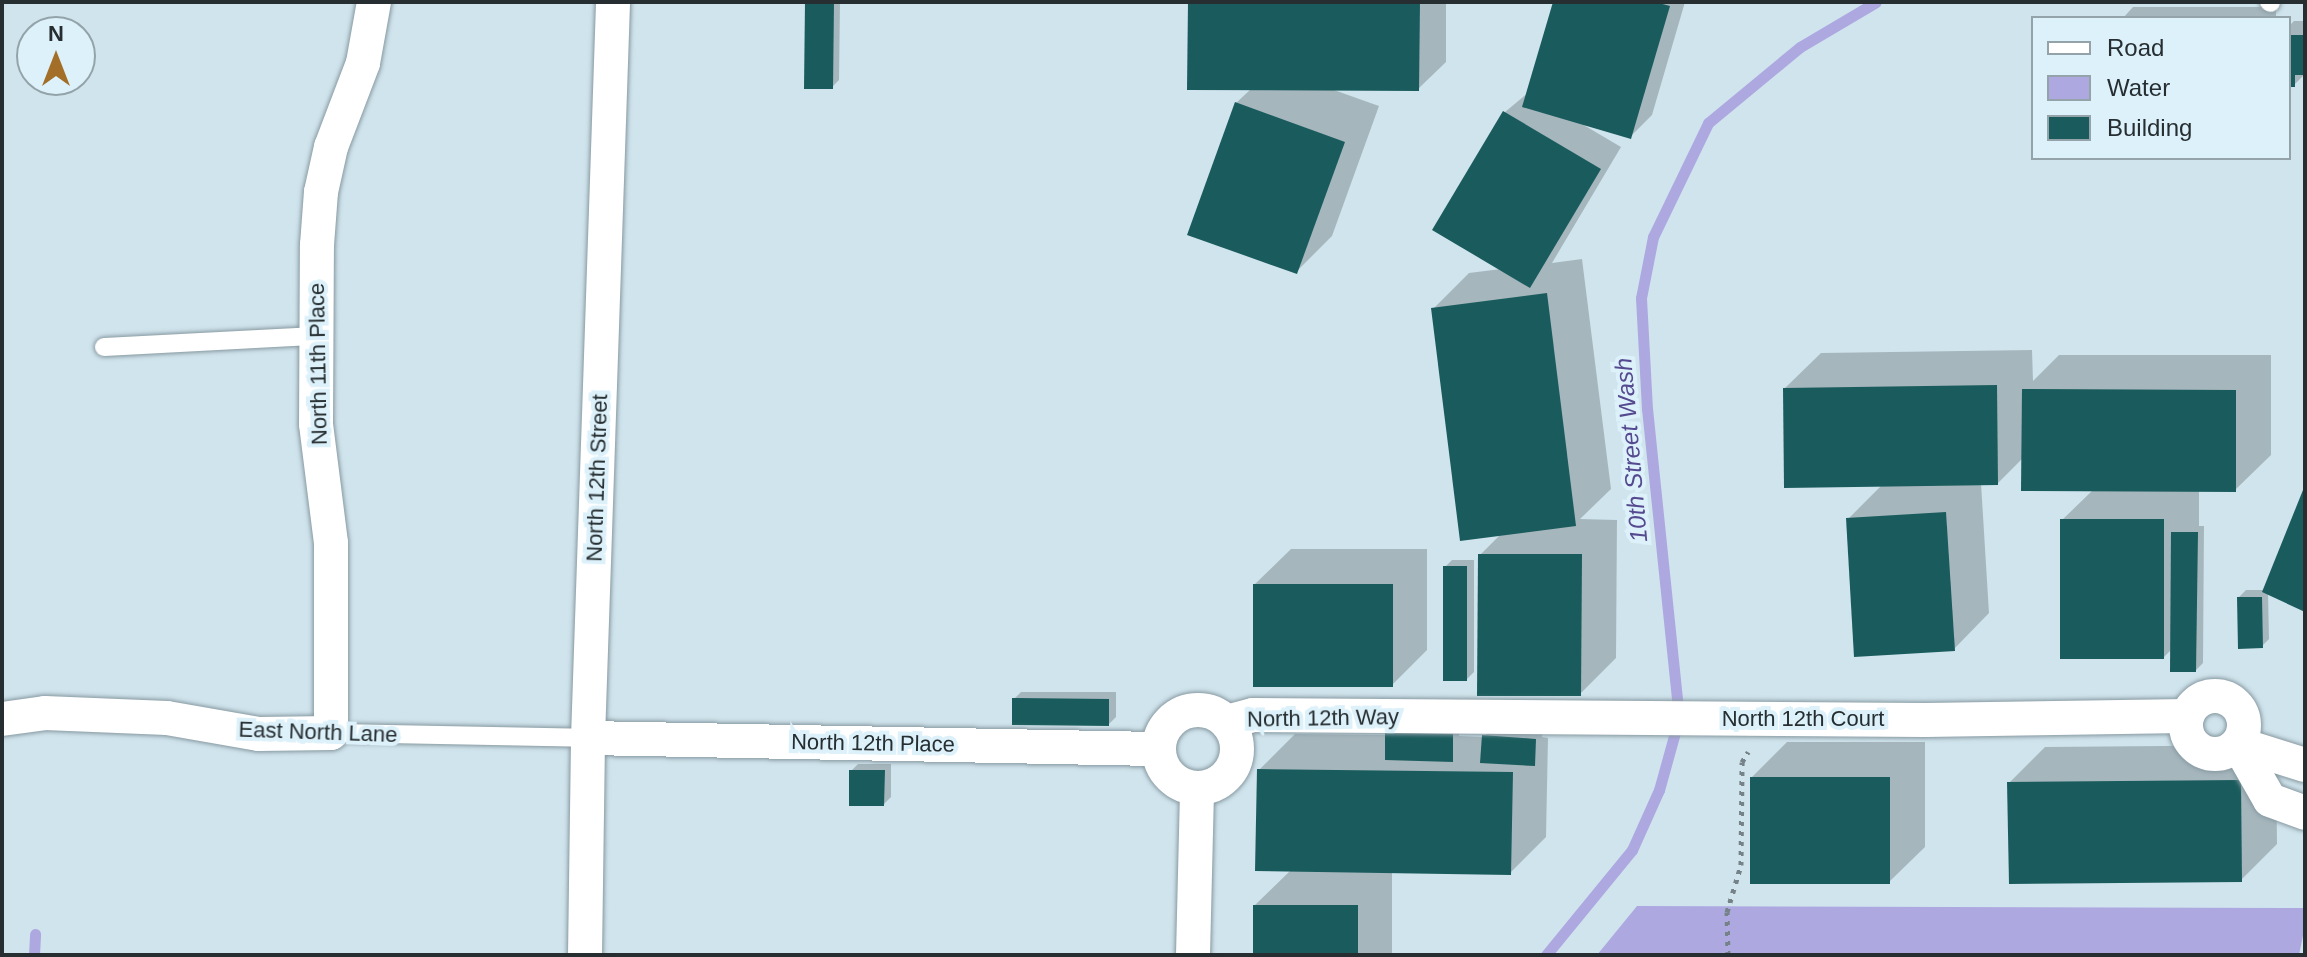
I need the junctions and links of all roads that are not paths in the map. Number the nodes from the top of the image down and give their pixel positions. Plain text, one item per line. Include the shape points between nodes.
1 (374, 2) edge
2 (613, 2) edge
3 (317, 336) junction
4 (104, 347) dead end
5 (1420, 716) joint
6 (2, 719) edge
7 (1227, 722) junction
8 (331, 733) junction
9 (588, 738) junction
10 (2238, 744) junction
11 (1158, 749) junction
12 (2305, 765) edge
13 (1197, 789) junction
14 (2305, 813) edge
15 (585, 955) edge
16 (1193, 955) edge

1 - 3 street, North 11th Place via 363,63 331,147 321,192
2 - 9 street, North 12th Street
3 - 4 lane
3 - 8 street, North 11th Place via 316,424 331,543
5 - 7 street, North 12th Way via 1253,715
5 - 10 street, North 12th Court via 2186,716 2201,699 2224,697 2242,712 2245,723
6 - 8 street, East North Lane via 45,713 167,718 259,734
7 - 11 street, North 12th Way via 1203,710 1190,710 1167,724
7 - 13 street, North 12th Way via 1238,746 1232,771 1222,781
8 - 9 lane, East North Lane
9 - 11 street, North 12th Place
9 - 15 street, North 12th Street
10 - 12 street
10 - 14 street via 2270,800
11 - 13 street via 1165,772
13 - 16 street

